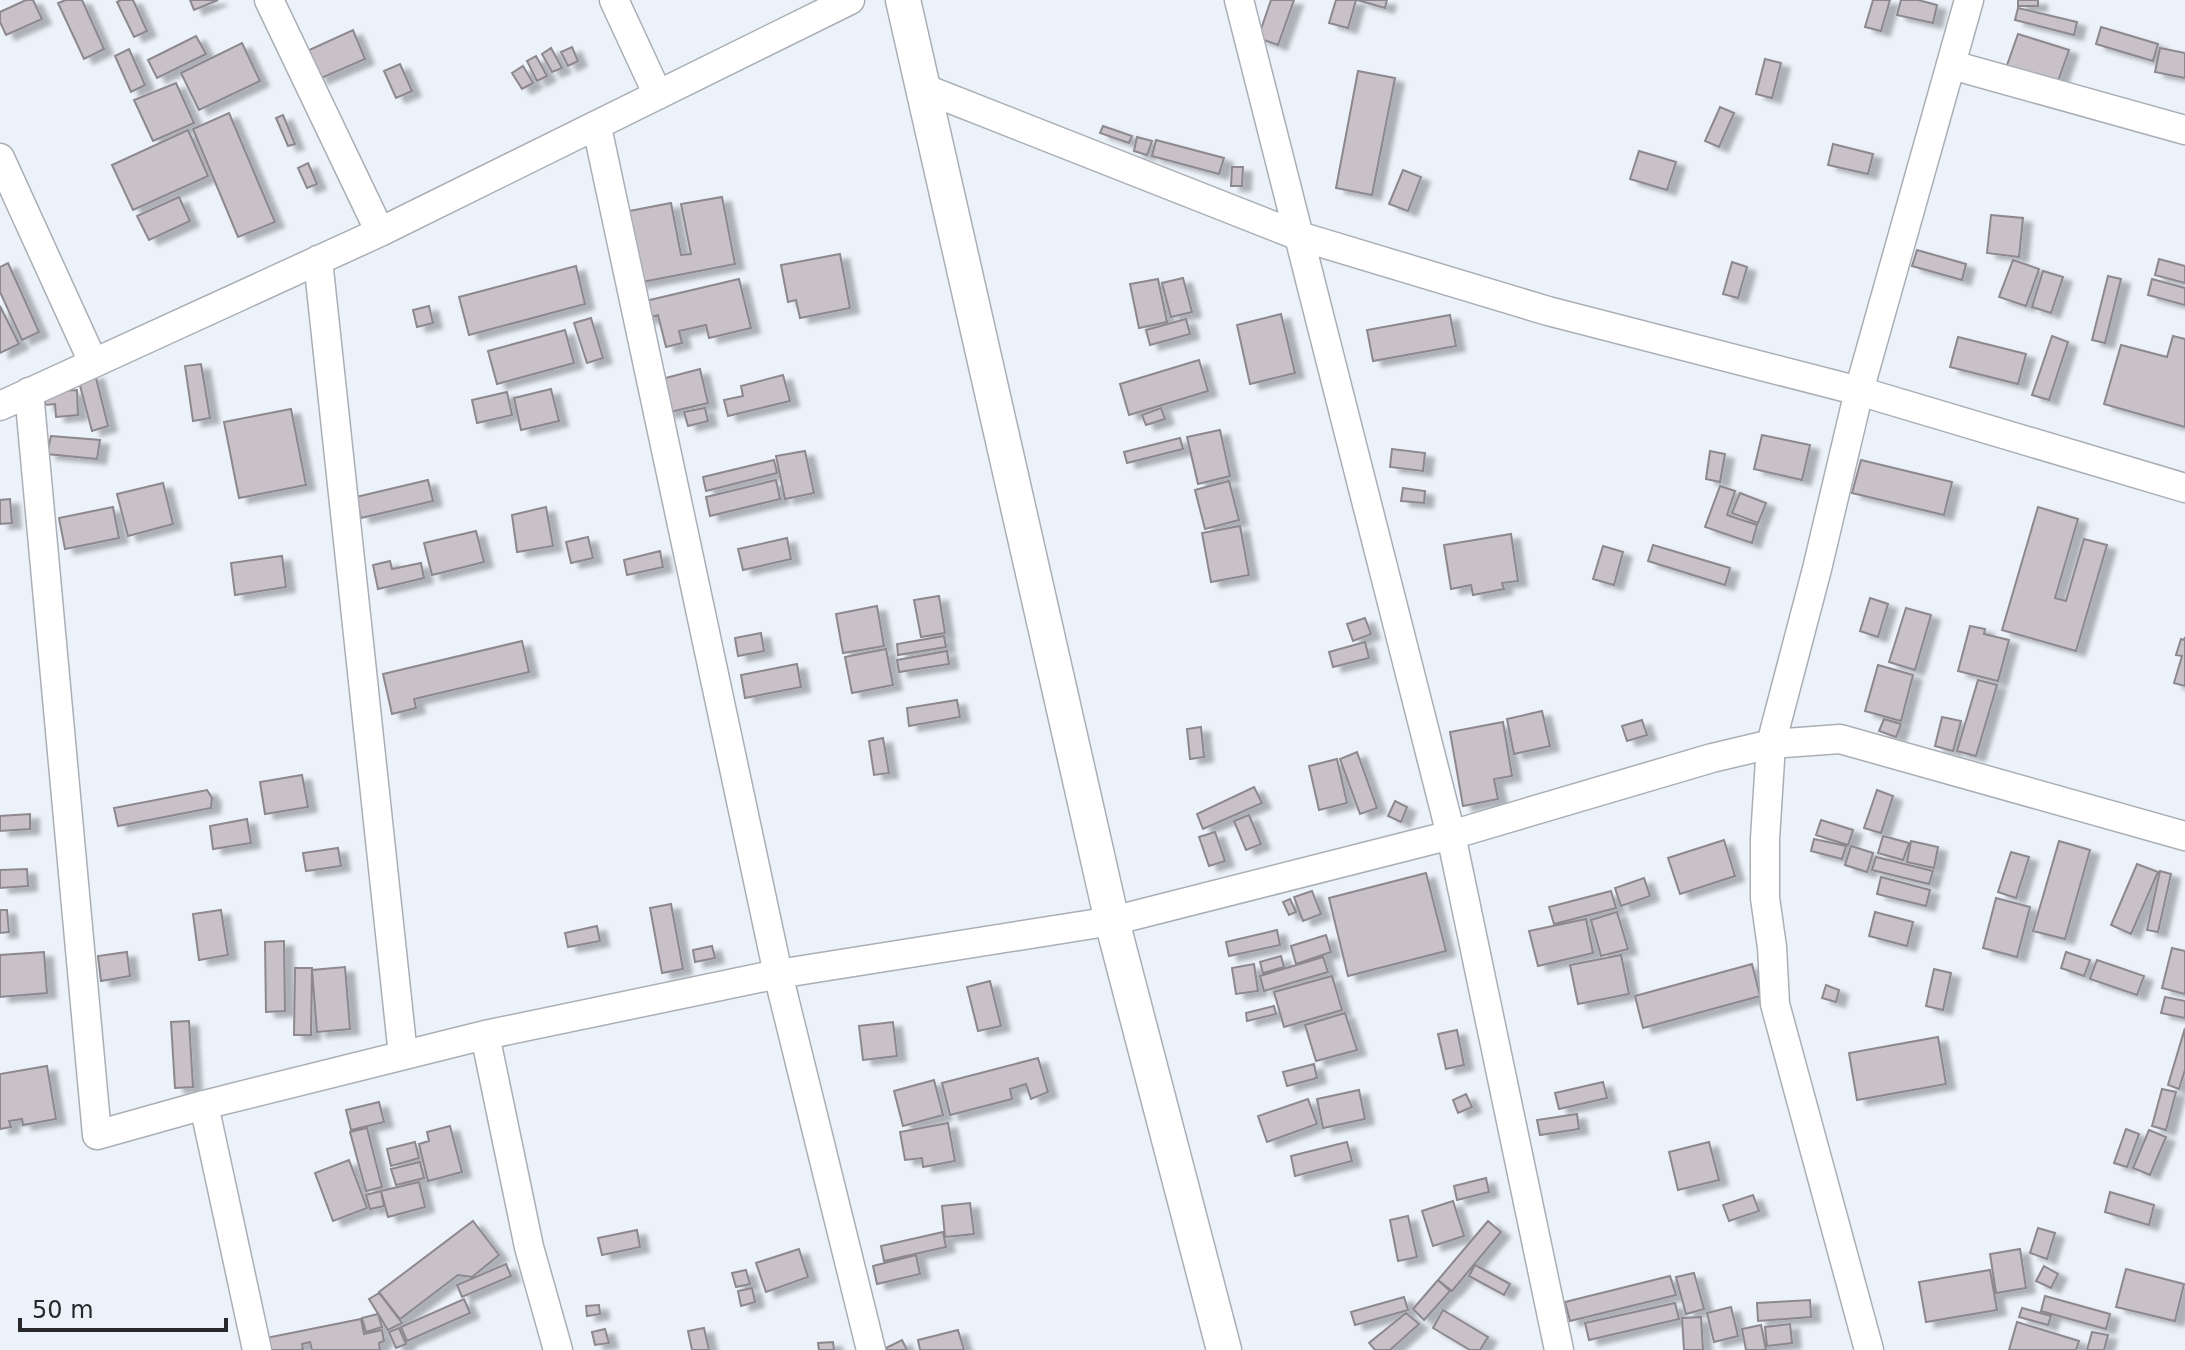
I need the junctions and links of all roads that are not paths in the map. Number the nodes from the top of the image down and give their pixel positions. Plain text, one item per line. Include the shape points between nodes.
1 (269, 0) edge
2 (614, 0) edge
3 (850, 0) edge
4 (903, 0) edge
5 (1239, 0) edge
6 (1969, 0) edge
7 (1952, 65) junction
8 (923, 88) junction
9 (658, 95) junction
10 (597, 127) junction
11 (2185, 130) edge
12 (0, 158) edge
13 (380, 232) junction
14 (1299, 236) junction
15 (318, 260) junction
16 (93, 362) junction
17 (1859, 391) junction
18 (29, 392) junction
19 (0, 406) edge
20 (2185, 488) edge
21 (1771, 744) junction
22 (1451, 835) junction
23 (2185, 836) edge
24 (1112, 921) junction
25 (778, 974) junction
26 (485, 1035) junction
27 (403, 1055) junction
28 (204, 1105) junction
29 (257, 1350) edge
30 (558, 1350) edge
31 (871, 1350) edge
32 (1224, 1350) edge
33 (1559, 1350) edge
34 (1869, 1350) edge

1 - 13 street
2 - 9 street
3 - 9 street
4 - 8 street
5 - 14 street
6 - 7 street
7 - 11 street
7 - 17 street
8 - 14 street
8 - 24 street
9 - 10 street
10 - 13 street
10 - 25 street
12 - 16 street
13 - 15 street
14 - 17 street via 1548,311
14 - 22 street
15 - 16 street
15 - 27 street
16 - 18 street
17 - 20 street
17 - 21 street
18 - 19 street
18 - 28 street via 97,1135
21 - 22 street
21 - 23 street via 1840,739
21 - 34 street via 1765,898 1775,1004
22 - 24 street
22 - 33 street
24 - 25 street
24 - 32 street
25 - 26 street
25 - 31 street
26 - 27 street
26 - 30 street via 529,1247
27 - 28 street
28 - 29 street

